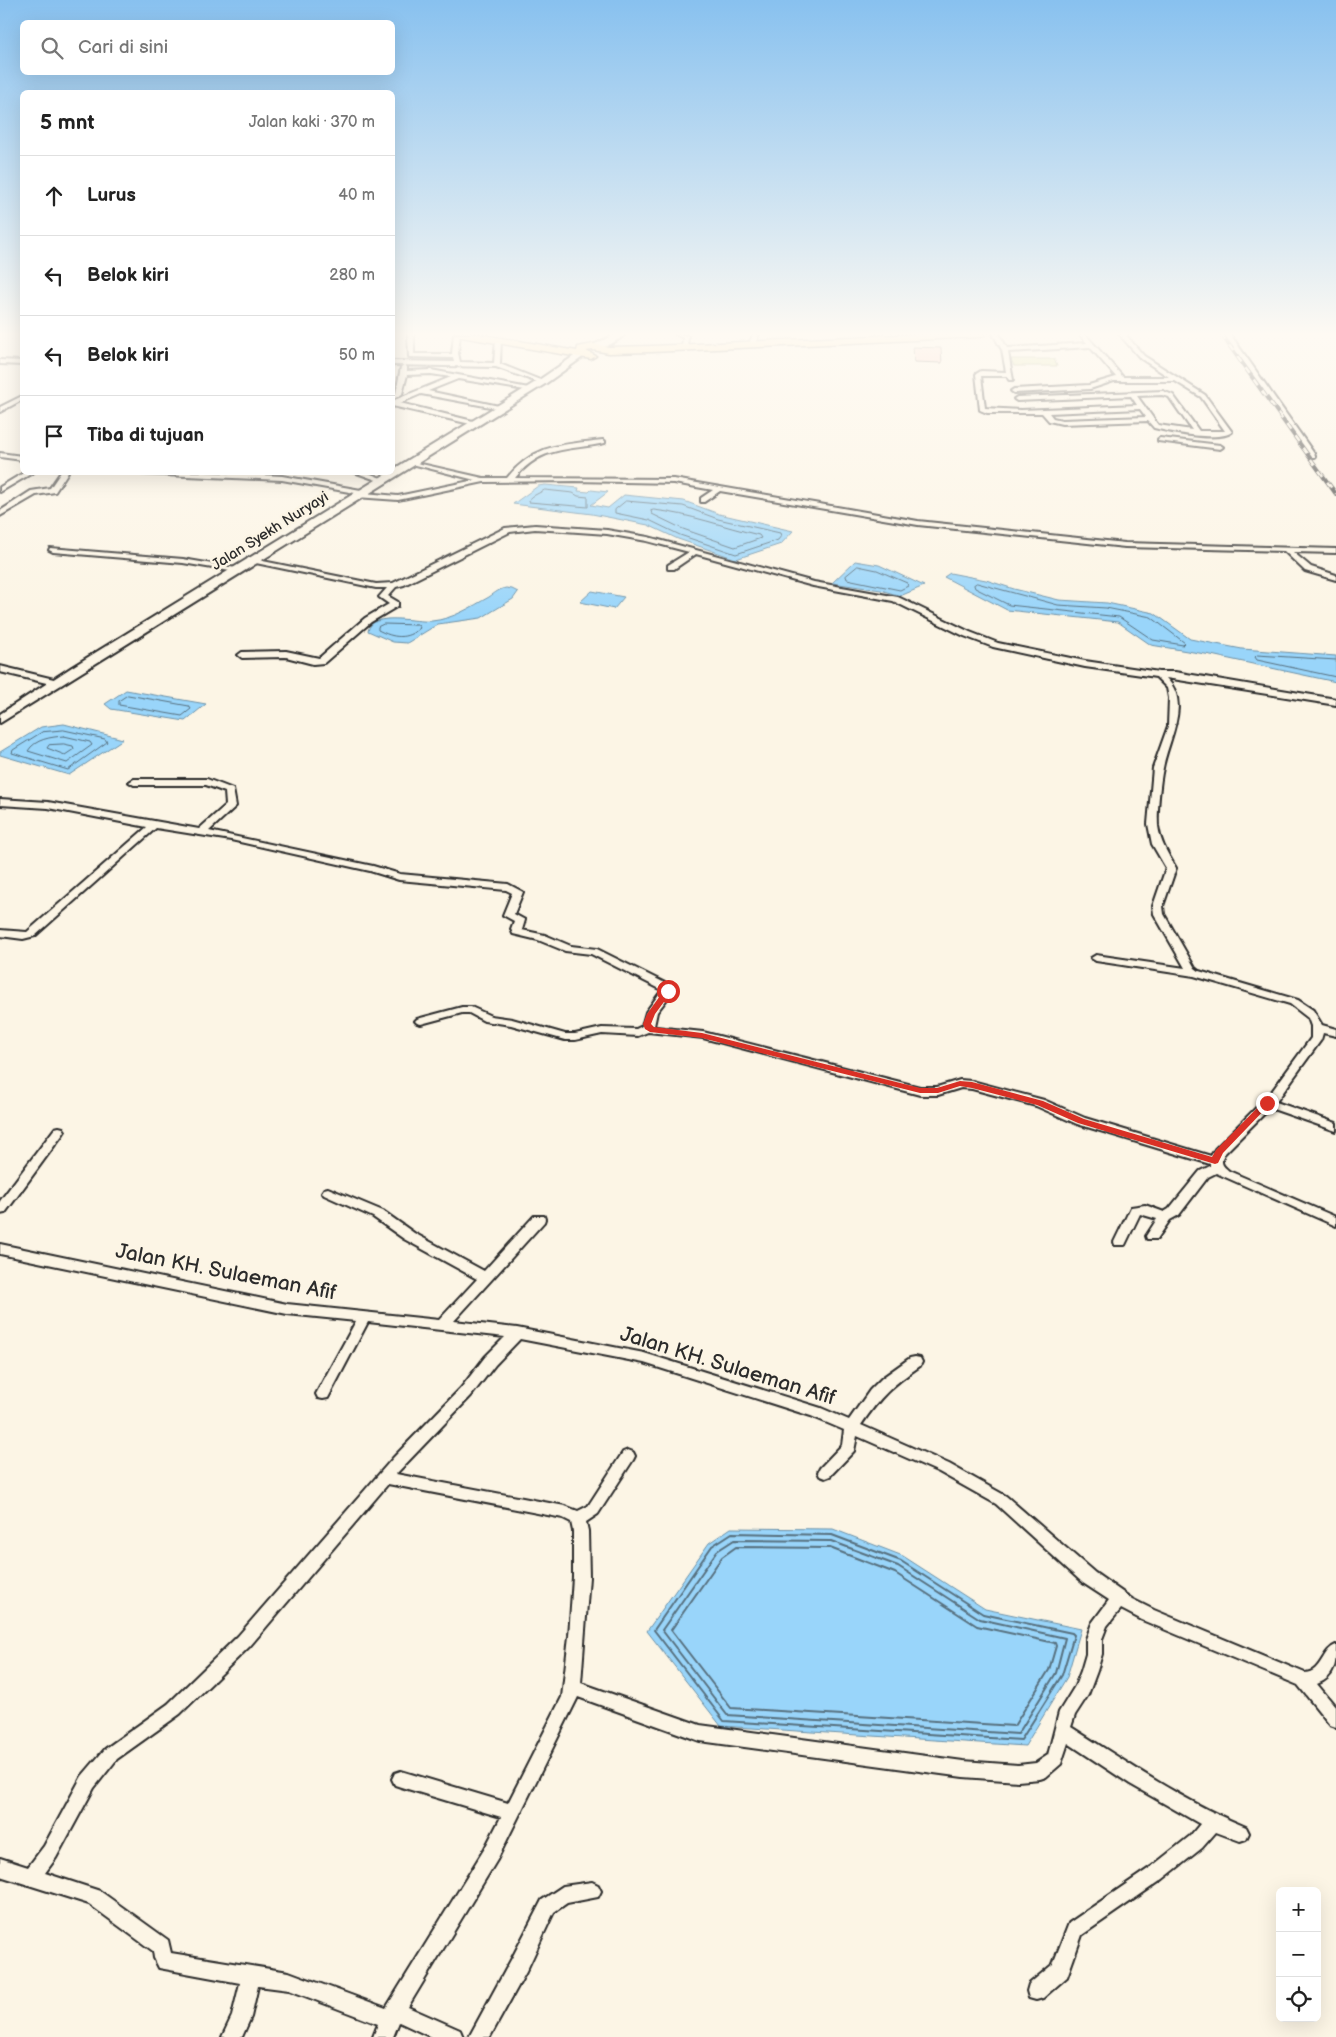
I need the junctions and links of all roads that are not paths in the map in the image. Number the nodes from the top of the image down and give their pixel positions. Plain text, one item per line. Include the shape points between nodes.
1 (465, 429) edge
2 (1177, 429) edge
3 (1195, 429) edge
4 (1227, 429) edge
5 (1294, 429) edge
6 (1197, 432) junction
7 (1207, 434) junction
8 (1160, 440) dead end
9 (603, 442) dead end
10 (1205, 445) junction
11 (1220, 447) dead end
12 (0, 455) edge
13 (1313, 456) dead end
14 (20, 458) edge
15 (410, 462) junction
16 (395, 472) edge
17 (26, 475) edge
18 (64, 475) edge
19 (252, 475) edge
20 (366, 475) edge
21 (390, 475) edge
22 (382, 480) junction
23 (484, 480) junction
24 (509, 480) junction
25 (720, 488) junction
26 (0, 490) edge
27 (359, 494) junction
28 (704, 500) dead end
29 (0, 514) edge
30 (1286, 549) junction
31 (54, 550) dead end
32 (696, 551) junction
33 (1336, 551) edge
34 (251, 560) junction
35 (671, 567) dead end
36 (236, 570) junction
37 (1336, 578) edge
38 (393, 585) junction
39 (242, 655) dead end
40 (0, 669) edge
41 (1160, 675) junction
42 (55, 682) junction
43 (1286, 694) junction
44 (1336, 702) edge
45 (1280, 705) dead end
46 (0, 719) edge
47 (134, 782) dead end
48 (0, 802) edge
49 (154, 826) junction
50 (201, 832) junction
51 (0, 933) edge
52 (1096, 958) dead end
53 (1195, 973) junction
54 (421, 1021) dead end
55 (648, 1027) junction
56 (1319, 1028) junction
57 (1336, 1033) edge
58 (1267, 1103) junction
59 (1336, 1127) edge
60 (59, 1130) dead end
61 (1216, 1164) junction
62 (328, 1192) dead end
63 (0, 1210) edge
64 (1165, 1217) junction
65 (539, 1219) dead end
66 (1336, 1222) edge
67 (1152, 1236) dead end
68 (1120, 1242) dead end
69 (0, 1249) edge
70 (485, 1278) junction
71 (364, 1318) junction
72 (442, 1326) junction
73 (517, 1333) junction
74 (914, 1362) dead end
75 (323, 1394) dead end
76 (851, 1428) junction
77 (628, 1456) dead end
78 (825, 1472) dead end
79 (385, 1478) junction
80 (578, 1519) junction
81 (1119, 1599) junction
82 (1336, 1652) edge
83 (1304, 1680) junction
84 (572, 1687) junction
85 (1336, 1720) edge
86 (1063, 1731) junction
87 (401, 1779) dead end
88 (512, 1812) junction
89 (1213, 1822) junction
90 (1240, 1833) dead end
91 (0, 1867) edge
92 (32, 1876) junction
93 (592, 1891) dead end
94 (251, 1976) junction
95 (1036, 1991) dead end
96 (392, 2015) junction
97 (232, 2037) edge
98 (383, 2037) edge
99 (453, 2037) edge
100 (479, 2037) edge

1 - 15 main road, Jalan Syekh Nuryayi
2 - 6 street
3 - 6 street
4 - 7 street via 1229,432 1226,434
5 - 13 street
6 - 7 street
7 - 10 street
8 - 10 street
9 - 24 street via 537,453 521,464
10 - 11 street
12 - 14 street
15 - 16 main road, Jalan Syekh Nuryayi
15 - 23 street
17 - 26 street
18 - 29 street via 52,490 34,493
19 - 27 street via 286,478
20 - 22 street
21 - 22 main road, Jalan Syekh Nuryayi
22 - 27 main road, Jalan Syekh Nuryayi
23 - 24 street
23 - 27 street via 398,498
24 - 25 street via 674,481
25 - 28 street
25 - 30 street via 918,523 1125,544
27 - 34 main road, Jalan Syekh Nuryayi
30 - 33 street
30 - 37 street via 1308,569
31 - 36 street via 184,561
32 - 35 street
32 - 38 street via 607,532 522,528 500,533
32 - 41 street via 813,584 901,600 932,618 996,645 1085,664
34 - 36 main road, Jalan Syekh Nuryayi
34 - 38 street via 376,586
36 - 42 main road, Jalan Syekh Nuryayi
38 - 39 street via 383,597 395,604 368,620 321,661 286,654
40 - 42 street
41 - 43 street
41 - 53 street via 1170,687 1173,704 1172,726 1158,768 1153,824 1157,844 1171,868 1158,906 1170,936
42 - 46 main road, Jalan Syekh Nuryayi
43 - 44 street
43 - 45 street
47 - 50 street via 207,782 228,790 231,806
48 - 49 street via 48,804
49 - 50 street
49 - 51 street via 31,934
50 - 55 street via 263,843 399,877 515,889 518,894 508,915 520,920 517,932 541,937 569,949 593,951 668,989 651,1014
52 - 53 street
53 - 56 street via 1294,1002 1315,1019
54 - 55 street via 471,1010 488,1018 565,1037 602,1032 638,1033
55 - 61 street via 702,1035 920,1091 972,1085 1040,1103 1081,1121
56 - 57 street
56 - 58 street via 1317,1038
58 - 59 street
58 - 61 street via 1219,1152
60 - 63 street
61 - 64 street via 1174,1212
61 - 66 street via 1226,1174
62 - 70 street via 378,1214 409,1236
64 - 67 street
64 - 68 street via 1145,1209 1136,1210
65 - 70 street
69 - 71 street, Jalan KH. Sulaeman Afif via 287,1309
70 - 72 street
71 - 72 street, Jalan KH. Sulaeman Afif
71 - 75 street
72 - 73 street, Jalan KH. Sulaeman Afif
73 - 76 street, Jalan KH. Sulaeman Afif via 644,1358 816,1412
73 - 79 street
74 - 76 street via 875,1394
76 - 78 street via 850,1447
76 - 81 street, Jalan KH. Sulaeman Afif via 944,1468 1002,1500 1089,1578
77 - 80 street via 593,1510
79 - 80 street via 557,1510
79 - 92 street via 244,1641 174,1709 110,1754 88,1782 50,1852
80 - 84 street via 581,1526 581,1562
81 - 83 street, Jalan KH. Sulaeman Afif via 1148,1616
81 - 86 street via 1100,1623 1089,1671 1082,1690 1067,1712
82 - 83 street via 1320,1676
83 - 85 street
84 - 86 street via 700,1733 963,1769 1018,1773 1040,1771 1055,1760
84 - 88 street via 570,1698
86 - 89 street
87 - 88 street
88 - 96 street via 491,1854
89 - 90 street
89 - 95 street via 1196,1842 1157,1873 1075,1929 1060,1970
91 - 92 street
92 - 94 street via 94,1897 161,1946 166,1960
93 - 100 street via 563,1895 548,1906
94 - 96 street via 289,1981
94 - 97 street via 241,2017
96 - 98 street
96 - 99 street

